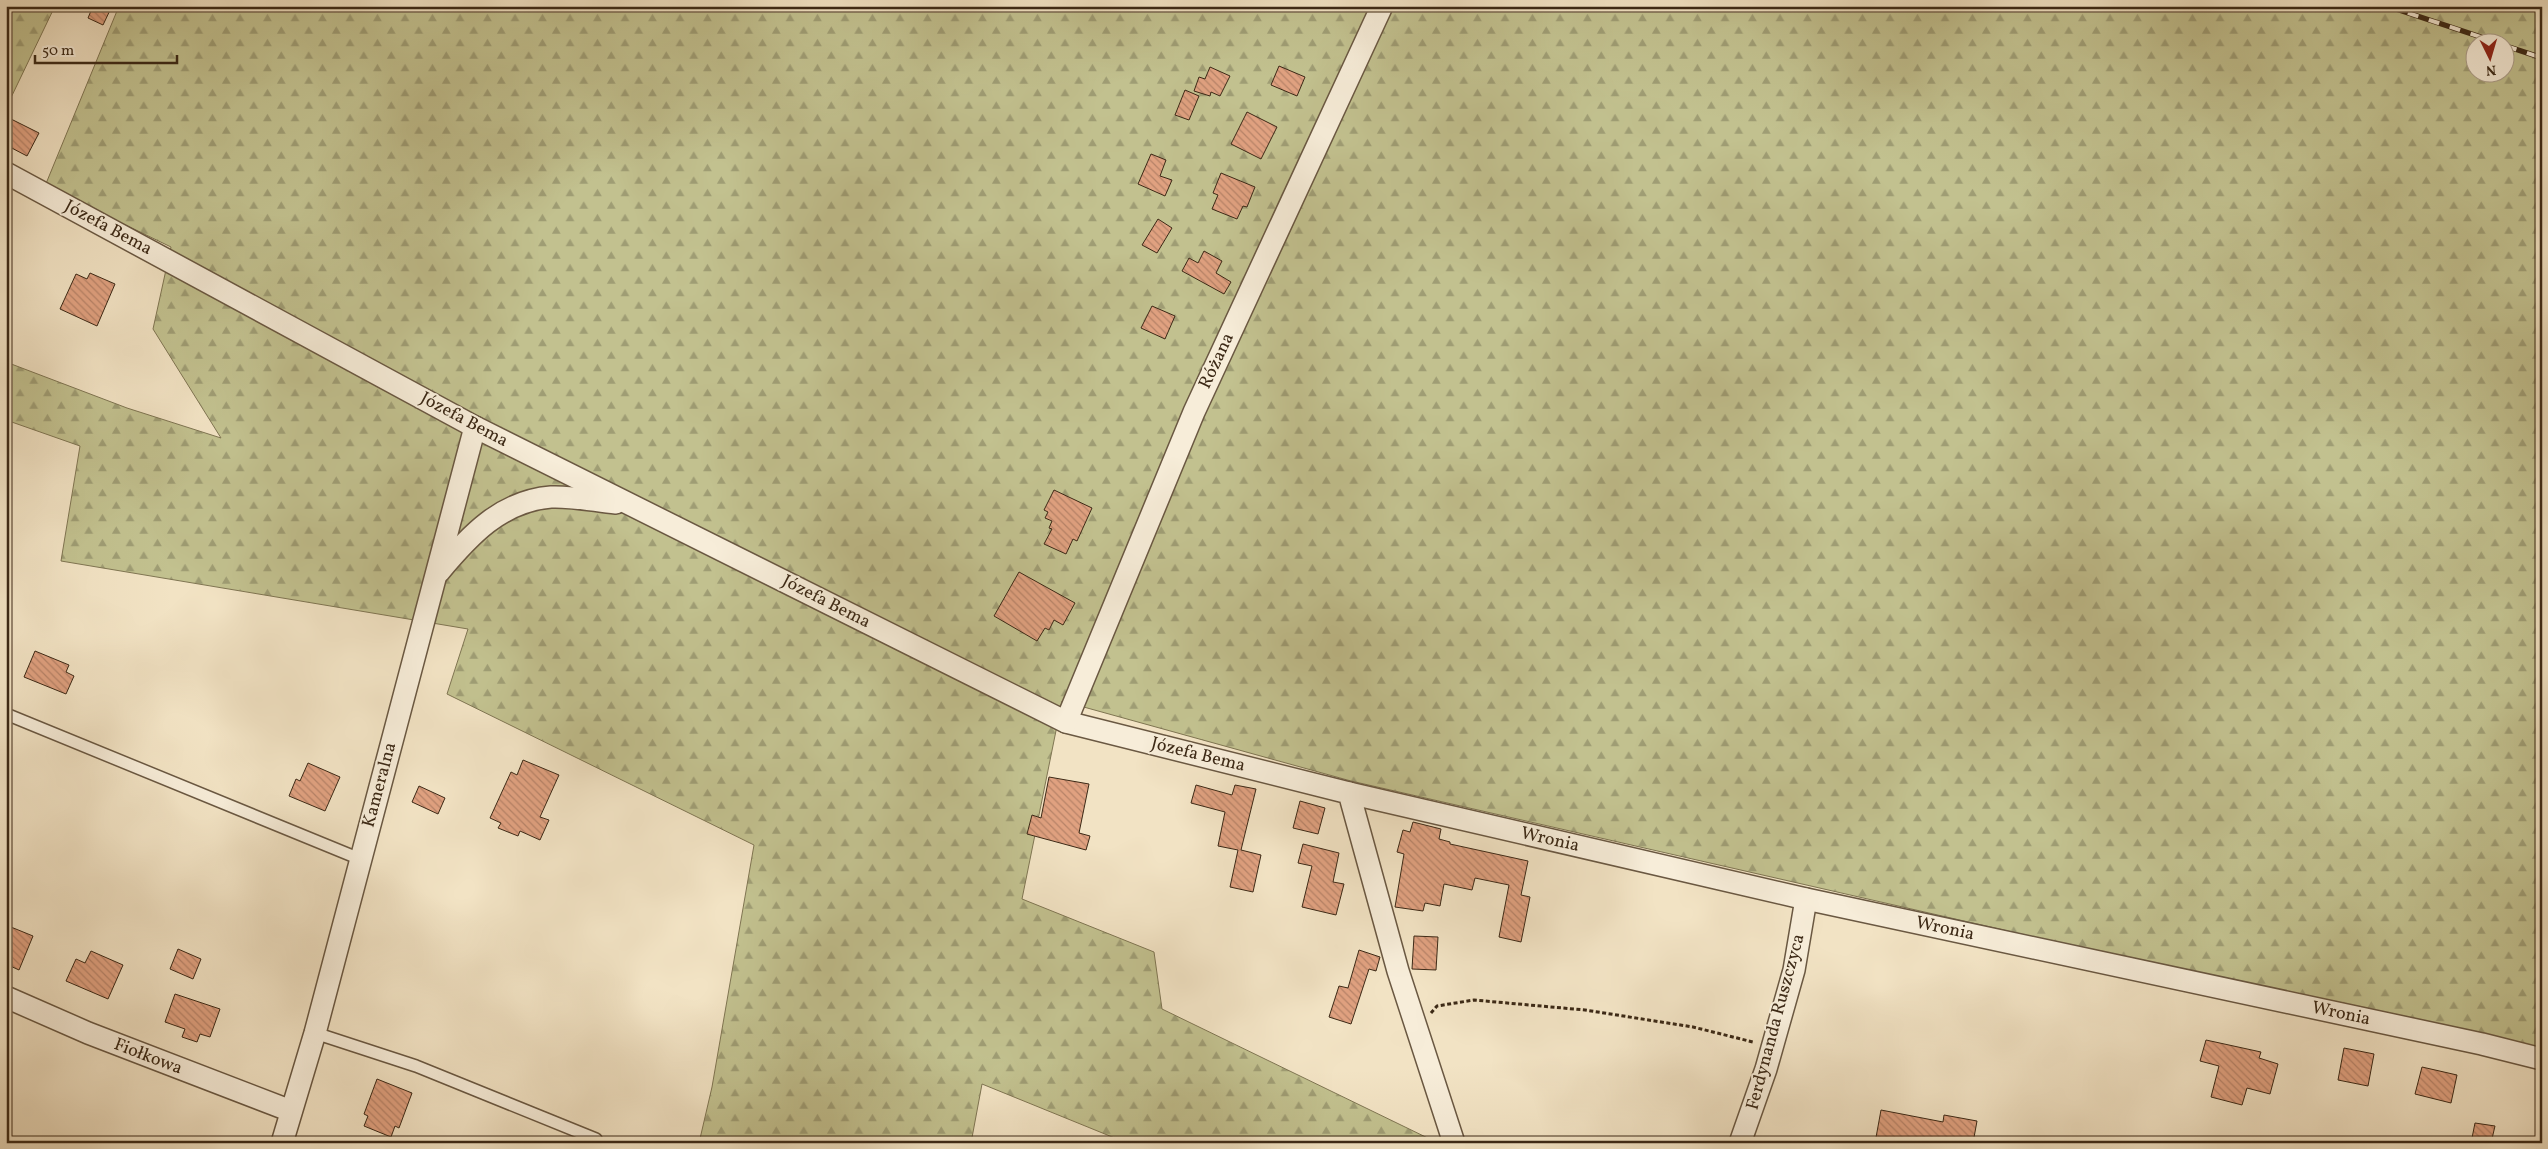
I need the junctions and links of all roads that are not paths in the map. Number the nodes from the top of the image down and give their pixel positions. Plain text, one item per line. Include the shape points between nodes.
1 (1382, 6) edge
2 (6, 173) edge
3 (475, 427) junction
4 (629, 504) junction
5 (436, 576) junction
6 (6, 714) edge
7 (1066, 722) junction
8 (1349, 793) junction
9 (360, 860) junction
10 (1806, 899) junction
11 (6, 996) edge
12 (314, 1033) junction
13 (2542, 1060) edge
14 (291, 1112) junction
15 (596, 1139) dead end
16 (282, 1143) edge
17 (1454, 1143) edge
18 (1740, 1143) edge

1 - 7 street, Różana via 1194,412
2 - 3 street, Józefa Bema
3 - 4 street, Józefa Bema
3 - 5 street, Kameralna
4 - 5 street via 551,498 510,507 475,530
4 - 7 street, Józefa Bema
5 - 9 street, Kameralna
6 - 9 lane
7 - 8 street, Józefa Bema
8 - 10 street, Wronia
8 - 17 street
9 - 12 street, Kameralna
10 - 13 street, Wronia via 2482,1044
10 - 18 street, Ferdynanda Ruszczyca via 1800,944 1772,1046
11 - 14 street, Fiołkowa via 88,1033
12 - 14 street, Kameralna
12 - 15 lane via 416,1066
14 - 16 street, Kameralna

